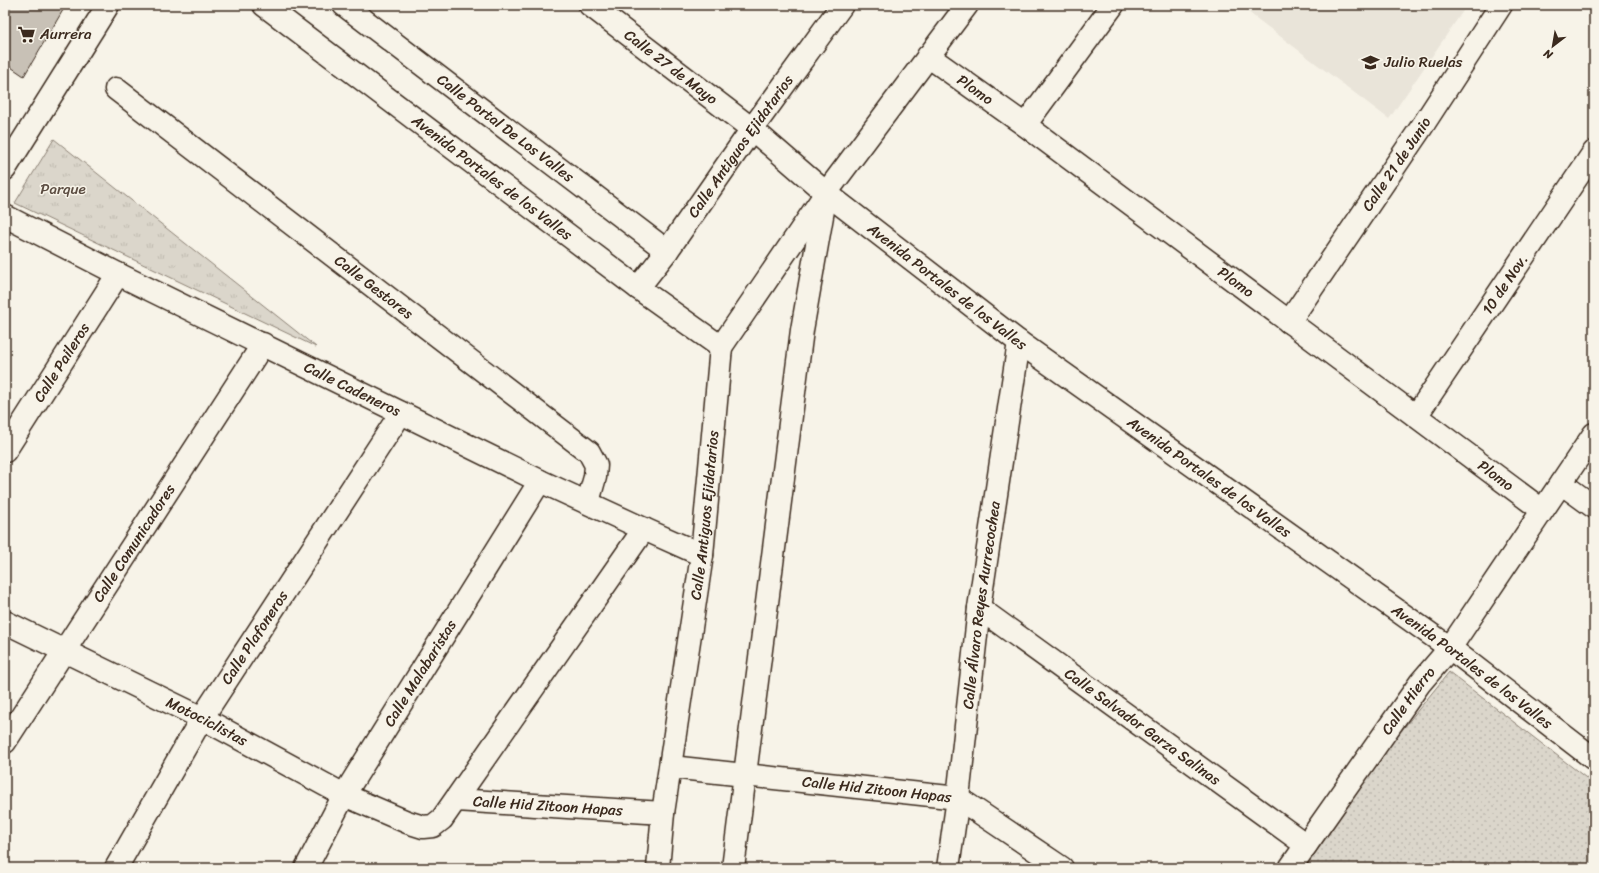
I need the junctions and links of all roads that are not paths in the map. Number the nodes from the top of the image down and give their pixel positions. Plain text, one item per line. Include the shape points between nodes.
1 (108, 5) edge
2 (264, 5) edge
3 (344, 5) edge
4 (590, 5) edge
5 (842, 5) edge
6 (967, 5) edge
7 (1113, 5) edge
8 (1501, 5) edge
9 (928, 56) junction
10 (116, 89) dead end
11 (1026, 125) junction
12 (752, 129) junction
13 (1594, 152) edge
14 (5, 168) edge
15 (826, 193) junction
16 (5, 216) edge
17 (667, 251) junction
18 (118, 274) junction
19 (638, 288) junction
20 (1289, 322) junction
21 (1019, 342) junction
22 (263, 344) junction
23 (721, 347) junction
24 (401, 413) junction
25 (1416, 416) junction
26 (1594, 434) edge
27 (5, 451) edge
28 (540, 481) junction
29 (1561, 483) junction
30 (588, 502) junction
31 (1594, 507) edge
32 (1542, 510) junction
33 (644, 529) junction
34 (702, 555) junction
35 (979, 608) junction
36 (5, 622) edge
37 (1450, 648) junction
38 (64, 651) junction
39 (202, 718) junction
40 (5, 742) edge
41 (1594, 759) edge
42 (671, 767) junction
43 (745, 776) junction
44 (344, 795) junction
45 (958, 798) junction
46 (456, 800) junction
47 (663, 813) junction
48 (1306, 845) junction
49 (116, 868) edge
50 (306, 868) edge
51 (658, 868) edge
52 (733, 868) edge
53 (948, 868) edge
54 (1062, 868) edge
55 (1290, 868) edge

1 - 14 street
2 - 19 street, Avenida Portales de los Valles
3 - 17 street, Calle Portal De Los Valles
4 - 12 street, Calle 27 de Mayo
5 - 12 street, Calle Antiguos Ejidatarios
6 - 9 street, Calle Antiguos Ejidatarios
7 - 11 street
8 - 20 street, Calle 21 de Junio
9 - 11 street, Plomo
9 - 15 street, Calle Antiguos Ejidatarios
10 - 30 street, Calle Gestores via 589,452 596,465
11 - 20 street, Plomo
12 - 15 street, Calle 27 de Mayo
12 - 17 street, Calle Antiguos Ejidatarios
13 - 25 street, 10 de Nov.
15 - 21 street, Avenida Portales de los Valles
15 - 23 street, Calle Antiguos Ejidatarios
15 - 43 street, Calle Antiguos Ejidatarios via 802,330
16 - 18 street, Calle Cadeneros
17 - 19 street, Calle Antiguos Ejidatarios
18 - 22 street, Calle Cadeneros
18 - 27 street, Calle Paileros
19 - 23 street, Avenida Portales de los Valles
20 - 25 street, Plomo
21 - 35 street, Calle Álvaro Reyes Aurrecochea
21 - 37 street, Avenida Portales de los Valles
22 - 24 street, Calle Cadeneros
22 - 38 street, Calle Comunicadores
23 - 34 street, Calle Antiguos Ejidatarios
24 - 28 street, Calle Cadeneros
24 - 39 street, Calle Plafoneros
25 - 32 street, Plomo
26 - 29 street, Calle Hierro
28 - 30 street, Calle Cadeneros
28 - 44 street, Calle Malabaristas
29 - 31 street
29 - 32 street, Calle Hierro
30 - 33 street, Calle Cadeneros
32 - 37 street, Calle Hierro
33 - 34 street, Calle Cadeneros
33 - 46 street
34 - 42 street, Calle Antiguos Ejidatarios
35 - 45 street, Calle Álvaro Reyes Aurrecochea
35 - 48 street, Calle Salvador Garza Salinas
36 - 38 street, Motociclistas
37 - 41 street, Avenida Portales de los Valles
37 - 48 street, Calle Hierro via 1420,683
38 - 39 street, Motociclistas
38 - 40 street, Calle Comunicadores
39 - 44 street, Motociclistas
39 - 49 street, Calle Plafoneros
42 - 43 street, Calle Hid Zitoon Hapas
42 - 47 street, Calle Antiguos Ejidatarios
43 - 45 street, Calle Hid Zitoon Hapas
43 - 52 street, Calle Antiguos Ejidatarios
44 - 46 street, Motociclistas via 423,827 433,826 442,819
44 - 50 street, Calle Malabaristas
45 - 53 street, Calle Álvaro Reyes Aurrecochea
45 - 54 street, Calle Hid Zitoon Hapas
46 - 47 street, Calle Hid Zitoon Hapas
47 - 51 street, Calle Antiguos Ejidatarios
48 - 55 street, Calle Hierro

